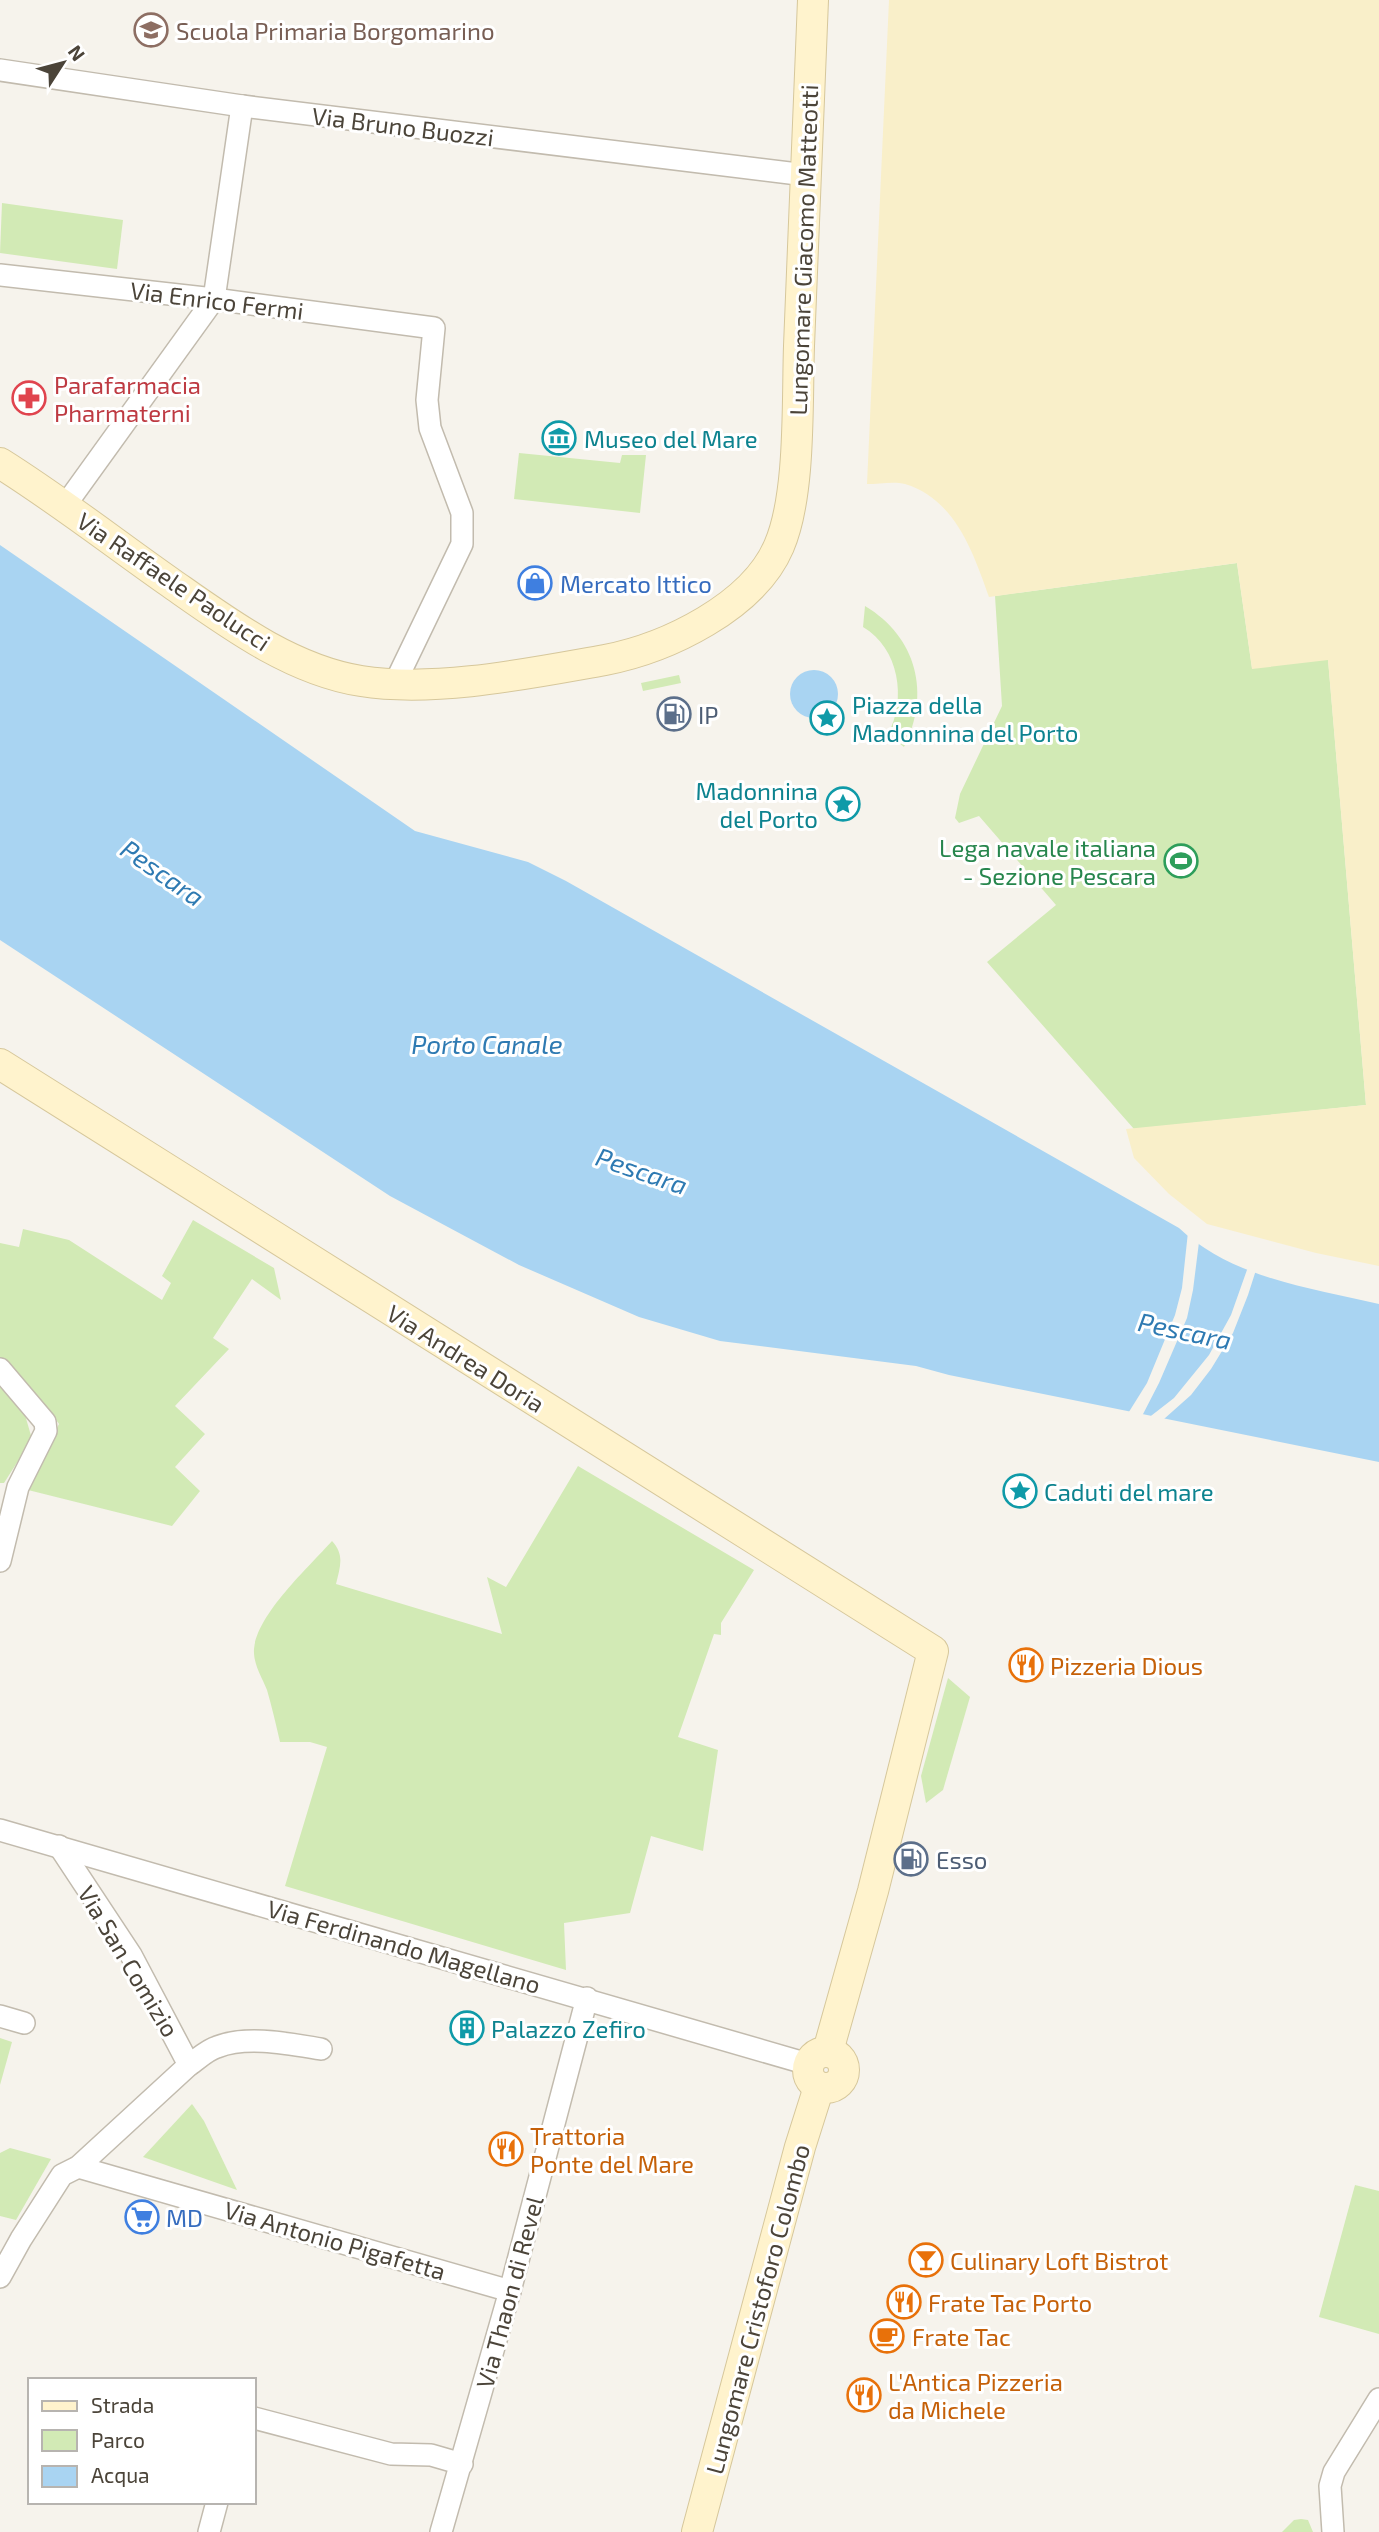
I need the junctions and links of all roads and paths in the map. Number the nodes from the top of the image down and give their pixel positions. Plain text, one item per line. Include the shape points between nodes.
1 (813, 0) edge
2 (0, 70) edge
3 (242, 106) junction
4 (806, 175) junction
5 (0, 275) edge
6 (214, 299) junction
7 (2, 463) edge
8 (791, 500) joint
9 (64, 507) junction
10 (394, 685) junction
11 (0, 1065) edge
12 (0, 1370) edge
13 (1, 1559) edge
14 (933, 1651) joint
15 (0, 1829) edge
16 (59, 1846) junction
17 (587, 1998) junction
18 (0, 2017) edge
19 (24, 2023) dead end
20 (321, 2049) dead end
21 (818, 2067) junction
22 (184, 2070) junction
23 (78, 2167) junction
24 (10, 2236) edge
25 (0, 2277) edge
26 (510, 2291) junction
27 (1379, 2399) edge
28 (256, 2419) edge
29 (462, 2464) junction
30 (216, 2504) edge
31 (209, 2532) edge
32 (441, 2532) edge
33 (698, 2532) edge
34 (1333, 2532) edge

1 - 4 street, Lungomare Giacomo Matteotti
2 - 3 street, Via Bruno Buozzi
3 - 4 street, Via Bruno Buozzi
3 - 6 street
4 - 8 street, Lungomare Giacomo Matteotti
5 - 6 street, Via Enrico Fermi
6 - 9 street
6 - 10 street, Via Enrico Fermi via 434,328 427,400 430,428 462,513 462,544
7 - 9 street, Via Raffaele Paolucci
8 - 10 street, Via Raffaele Paolucci via 779,547 760,579 710,618 673,638 616,658 575,665
9 - 10 street, Via Raffaele Paolucci via 254,639 292,659 346,678
11 - 14 street, Via Andrea Doria
12 - 13 street via 45,1422 46,1431 18,1487
14 - 21 street, Lungomare Cristoforo Colombo via 873,1891
15 - 16 street, Via Ferdinando Magellano
16 - 17 street, Via Ferdinando Magellano
16 - 22 street, Via San Comizio via 131,1955
17 - 21 street, Via Ferdinando Magellano
17 - 26 street, Via Thaon di Revel
18 - 19 street
20 - 22 street via 255,2040 217,2046
21 - 33 street, Lungomare Cristoforo Colombo
22 - 23 street
23 - 24 street via 62,2175
23 - 26 street, Via Antonio Pigafetta
24 - 25 street
26 - 29 street, Via Thaon di Revel
27 - 34 street via 1334,2472 1330,2486
28 - 29 street via 391,2454 431,2455
29 - 32 street, Via Thaon di Revel
30 - 31 street

